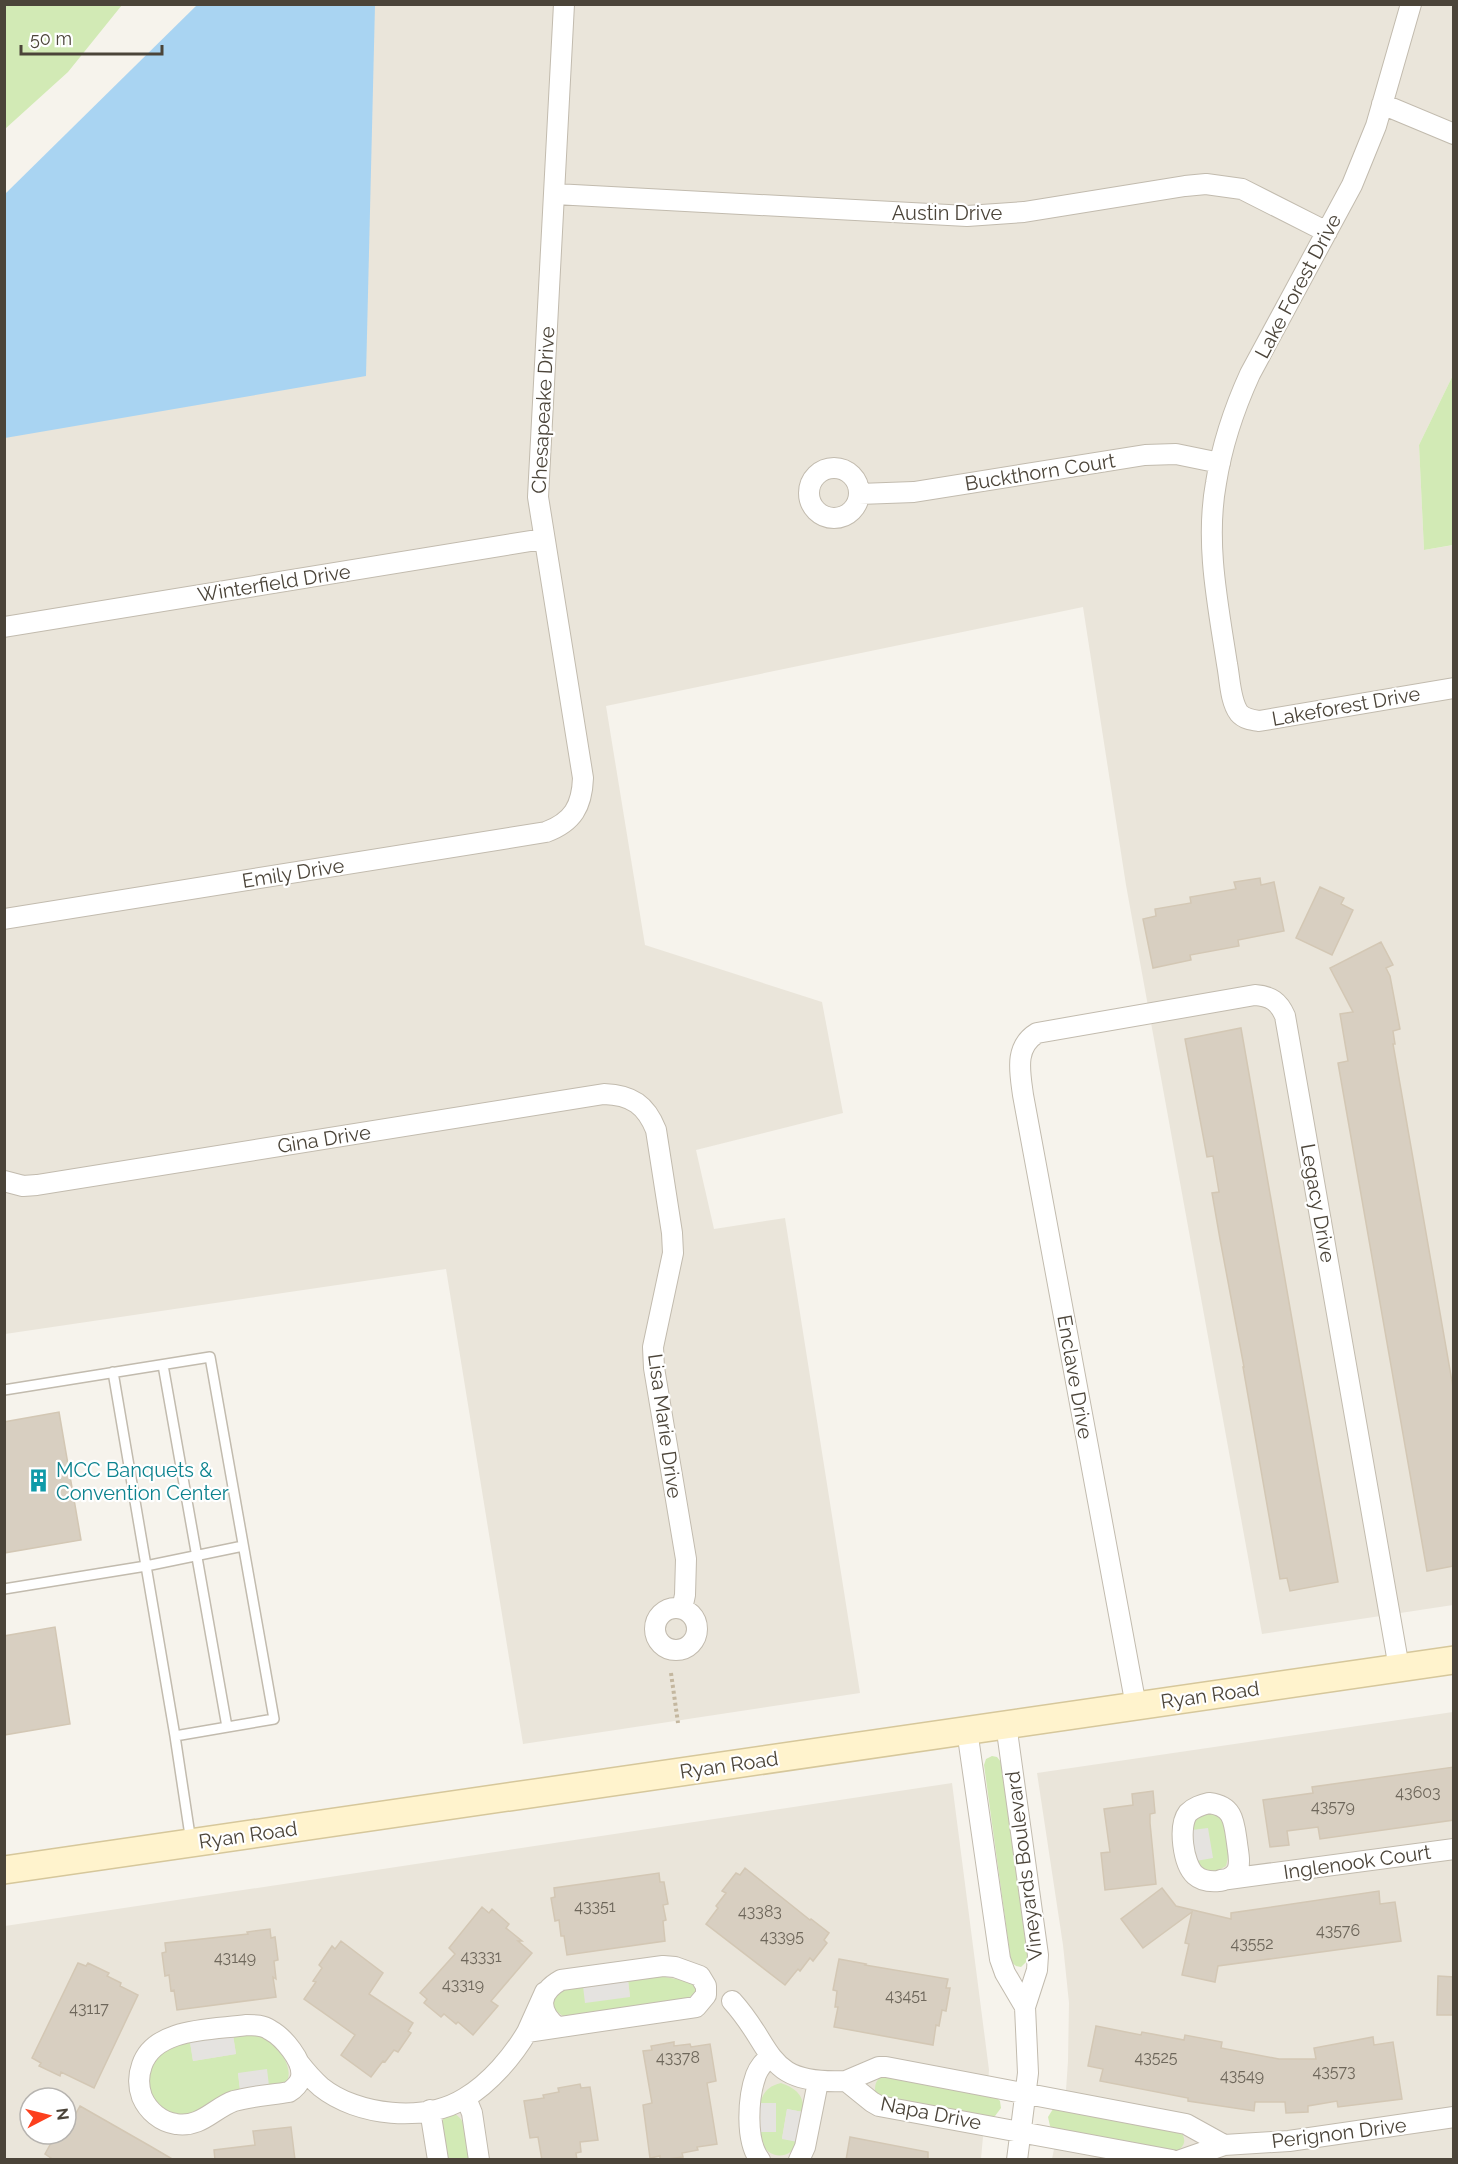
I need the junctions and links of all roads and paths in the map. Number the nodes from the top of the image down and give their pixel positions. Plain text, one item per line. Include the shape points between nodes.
1 (564, 4) edge
2 (1411, 4) edge
3 (1382, 104) junction
4 (1454, 134) edge
5 (555, 194) junction
6 (1327, 232) junction
7 (1220, 463) junction
8 (858, 494) dead end
9 (543, 539) junction
10 (1214, 574) joint
11 (4, 627) edge
12 (1454, 688) edge
13 (575, 811) joint
14 (4, 919) edge
15 (1023, 1047) joint
16 (641, 1106) joint
17 (4, 1181) edge
18 (163, 1365) junction
19 (113, 1372) junction
20 (4, 1390) edge
21 (243, 1546) junction
22 (196, 1555) junction
23 (146, 1566) junction
24 (4, 1589) edge
25 (682, 1609) dead end
26 (1454, 1660) edge
27 (1399, 1668) junction
28 (671, 1673) dead end
29 (1136, 1706) junction
30 (678, 1723) dead end
31 (1006, 1724) junction
32 (227, 1727) junction
33 (967, 1730) junction
34 (175, 1736) junction
35 (191, 1843) junction
36 (1238, 1848) junction
37 (1454, 1849) edge
38 (4, 1870) edge
39 (1261, 1875) junction
40 (1221, 1880) junction
41 (700, 1976) junction
42 (545, 1992) junction
43 (732, 2001) junction
44 (696, 2007) junction
45 (1025, 2007) junction
46 (557, 2026) junction
47 (527, 2032) junction
48 (770, 2056) junction
49 (299, 2063) junction
50 (846, 2081) junction
51 (818, 2082) junction
52 (323, 2088) junction
53 (289, 2092) junction
54 (1026, 2094) junction
55 (466, 2098) junction
56 (430, 2110) junction
57 (1454, 2117) edge
58 (1022, 2131) junction
59 (1224, 2145) junction
60 (438, 2160) edge
61 (479, 2160) edge
62 (760, 2160) edge
63 (799, 2160) edge
64 (1017, 2160) edge
65 (1172, 2160) edge
66 (1181, 2160) edge

1 - 5 street, Chesapeake Drive
2 - 3 street, Lake Forest Drive
3 - 4 street
3 - 6 street, Lake Forest Drive via 1365,158
5 - 6 street, Austin Drive via 967,216 1024,212 1206,184 1242,189
5 - 9 street, Chesapeake Drive via 538,477
6 - 7 street, Lake Forest Drive via 1250,375
7 - 8 street, Buckthorn Court via 1154,454 914,492
7 - 10 street, Lake Forest Drive via 1213,514
9 - 11 street, Winterfield Drive
9 - 13 street, Chesapeake Drive via 583,778
10 - 12 street, Lakeforest Drive via 1234,704 1247,720 1259,722
13 - 14 street, Emily Drive via 557,828 546,832
15 - 27 street, Legacy Drive via 1037,1033 1256,995 1265,995 1281,1007
15 - 29 street, Enclave Drive via 1023,1095
16 - 17 street, Gina Drive via 617,1094 604,1094 37,1185
16 - 25 street, Lisa Marie Drive via 650,1116 658,1139 672,1233 673,1253 653,1347 686,1559
18 - 19 lane
18 - 21 lane via 210,1357
18 - 22 lane
19 - 20 lane
19 - 23 lane
21 - 22 lane
21 - 32 lane via 274,1719
22 - 23 lane
22 - 32 lane
23 - 24 lane
23 - 34 lane
26 - 27 main road, Ryan Road
27 - 29 main road, Ryan Road
28 - 30 path
29 - 31 main road, Ryan Road
31 - 33 main road, Ryan Road
31 - 45 street, Vineyards Boulevard via 1038,1955
32 - 34 lane
33 - 35 main road, Ryan Road
33 - 45 street, Vineyards Boulevard via 1000,1959
34 - 35 lane
35 - 38 main road, Ryan Road
36 - 39 street, Inglenook Court via 1246,1864
36 - 40 street, Inglenook Court via 1237,1871
36 - 40 street, Inglenook Court via 1233,1819 1218,1804 1195,1807 1184,1821 1182,1831 1190,1869 1206,1880
37 - 39 street, Inglenook Court
39 - 40 street, Inglenook Court
41 - 42 street, Napa Drive via 663,1966 561,1980
41 - 43 street, Napa Drive
41 - 44 street via 707,1991
42 - 46 street via 545,2015
42 - 47 street
43 - 44 street
43 - 48 street, Napa Drive
44 - 46 street
45 - 54 street, Vineyards Boulevard
46 - 47 street
47 - 55 street via 496,2072
48 - 51 street, Napa Drive via 786,2071
48 - 62 street via 756,2073 751,2101 751,2144
49 - 52 street
49 - 53 street via 301,2078
49 - 53 street via 281,2038 260,2025 247,2025 166,2038 148,2051 139,2074 148,2108 176,2124 199,2122 233,2101
50 - 51 street, Napa Drive
50 - 54 street, Napa Drive via 886,2067
50 - 58 street, Napa Drive via 879,2106
51 - 63 street
52 - 53 street
52 - 56 street via 377,2111
54 - 58 street, Vineyards Boulevard
54 - 59 street via 1186,2124
55 - 56 street
55 - 61 street
56 - 60 street
57 - 59 street, Perignon Drive via 1289,2141
58 - 64 street, Vineyards Boulevard
58 - 65 street
59 - 66 street, Perignon Drive

